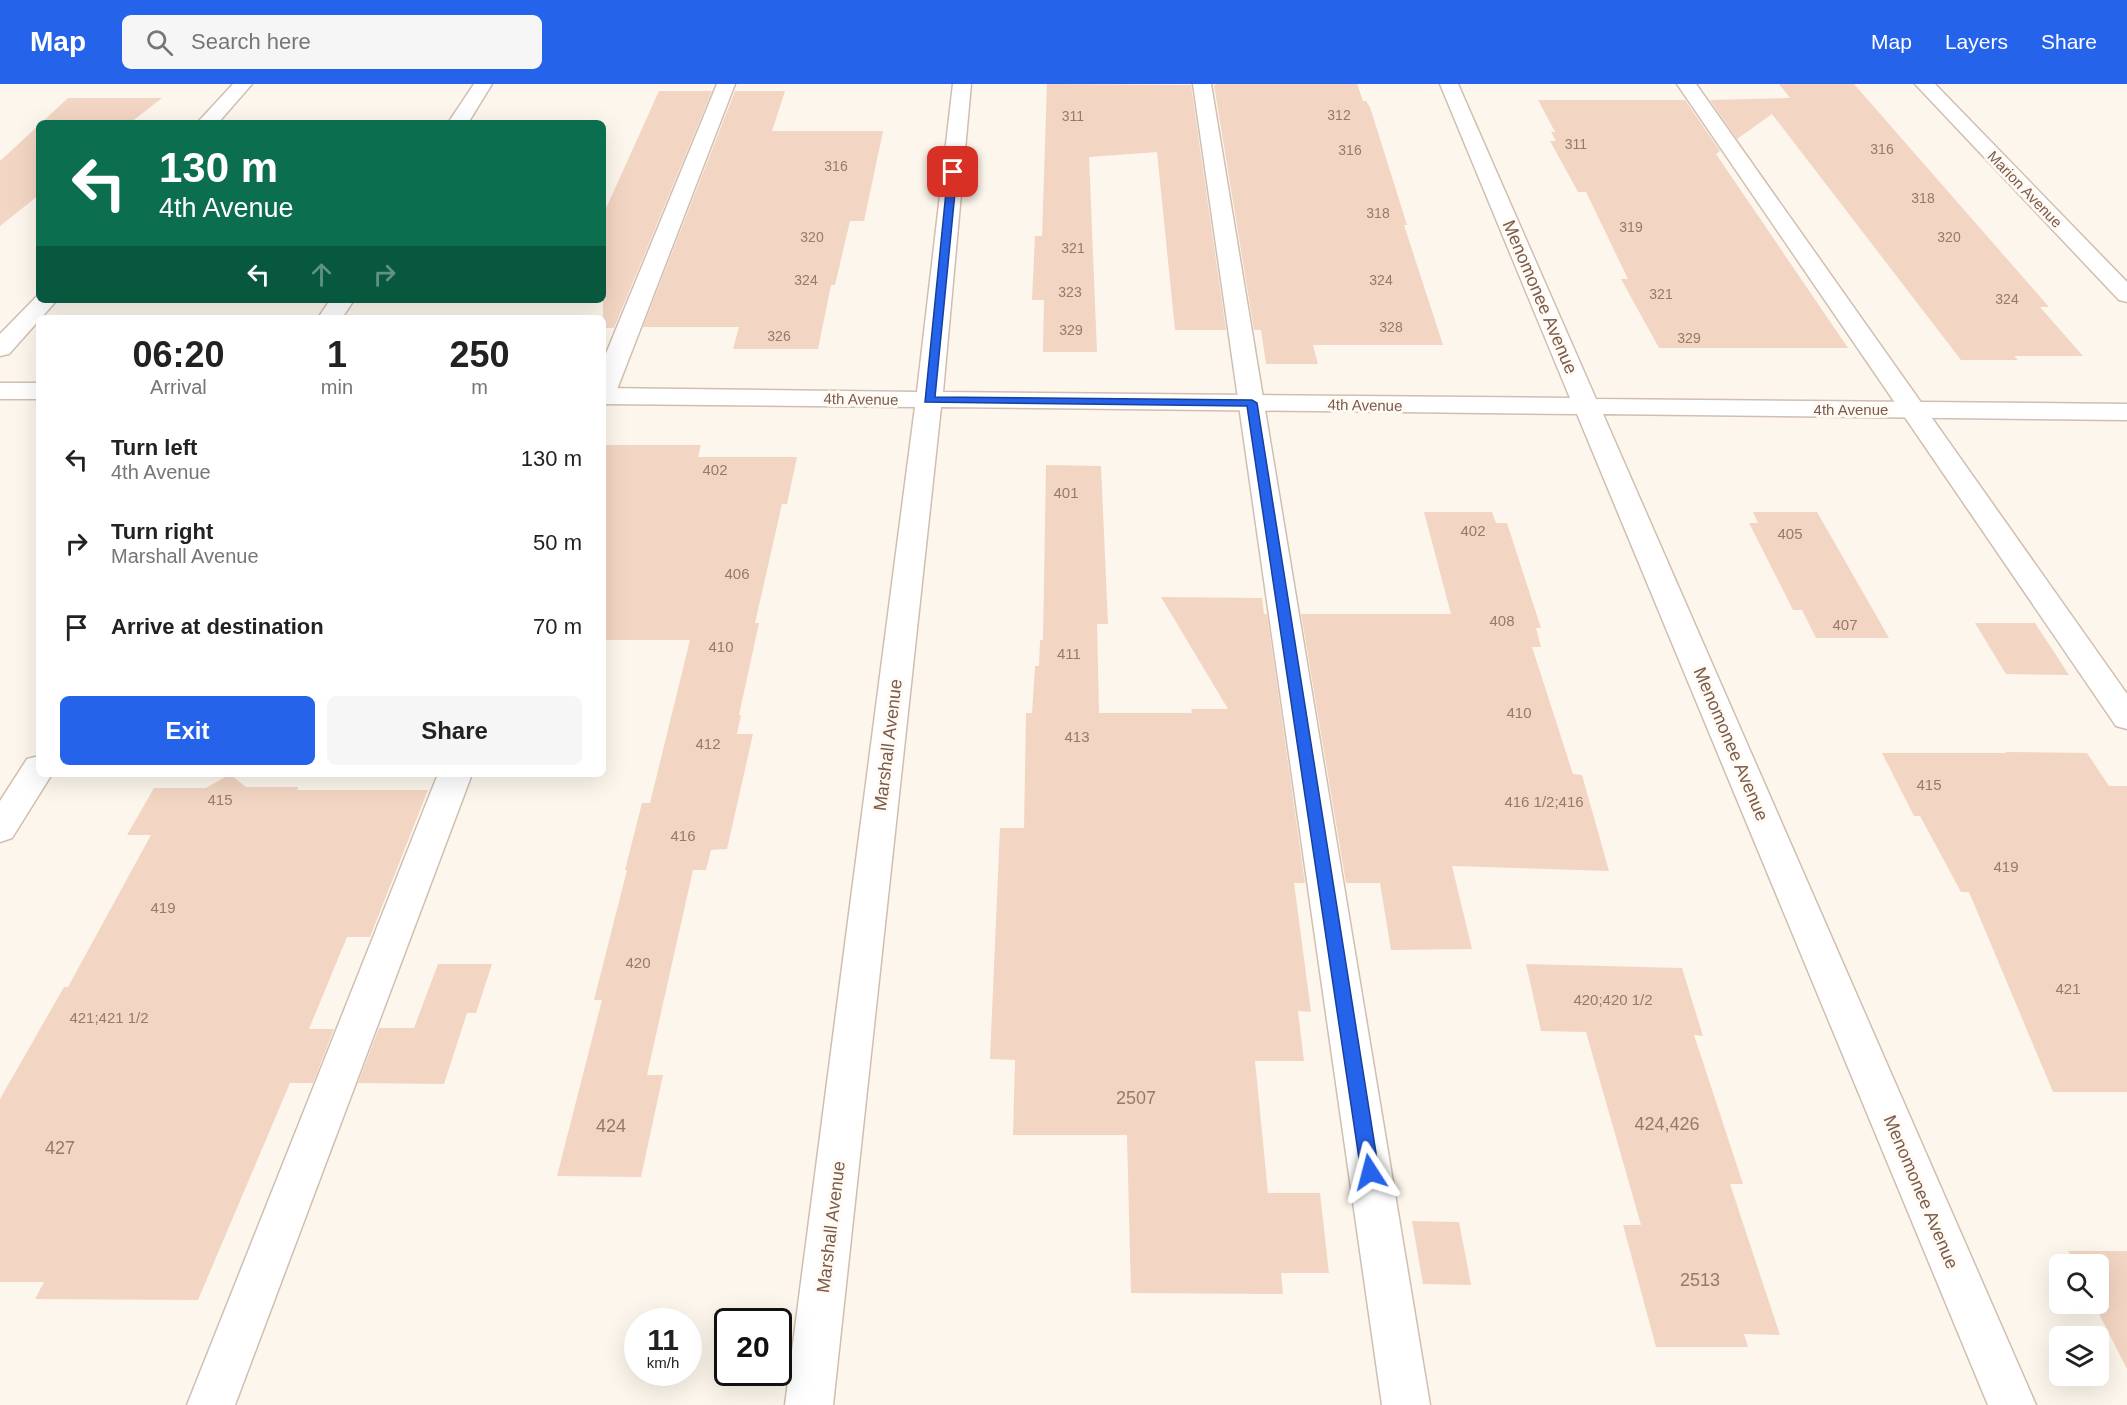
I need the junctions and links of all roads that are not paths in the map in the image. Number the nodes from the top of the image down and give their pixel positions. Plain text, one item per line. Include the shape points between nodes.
1 (243, 84) edge
2 (483, 84) edge
3 (726, 84) edge
4 (962, 84) edge
5 (1202, 84) edge
6 (1449, 84) edge
7 (1686, 84) edge
8 (1924, 84) edge
9 (210, 120) edge
10 (460, 120) edge
11 (2127, 295) edge
12 (42, 303) edge
13 (0, 350) edge
14 (606, 386) edge
15 (0, 391) edge
16 (36, 391) edge
17 (606, 394) edge
18 (929, 400) junction
19 (1252, 403) junction
20 (1587, 407) junction
21 (1913, 410) junction
22 (2127, 412) edge
23 (2127, 718) edge
24 (36, 773) edge
25 (454, 777) edge
26 (0, 829) edge
27 (211, 1405) edge
28 (809, 1405) edge
29 (1406, 1405) edge
30 (2012, 1405) edge

1 - 9 street
2 - 10 street
3 - 14 street
4 - 18 street, Marshall Avenue
5 - 19 street
6 - 20 street, Menomonee Avenue
7 - 21 street
8 - 11 street, Marion Avenue
12 - 13 street
15 - 16 street
17 - 18 street, 4th Avenue
18 - 19 street, 4th Avenue
18 - 28 street, Marshall Avenue
19 - 20 street, 4th Avenue
19 - 29 street
20 - 21 street, 4th Avenue
20 - 30 street, Menomonee Avenue
21 - 22 street, 4th Avenue
21 - 23 street
24 - 26 street
25 - 27 street

